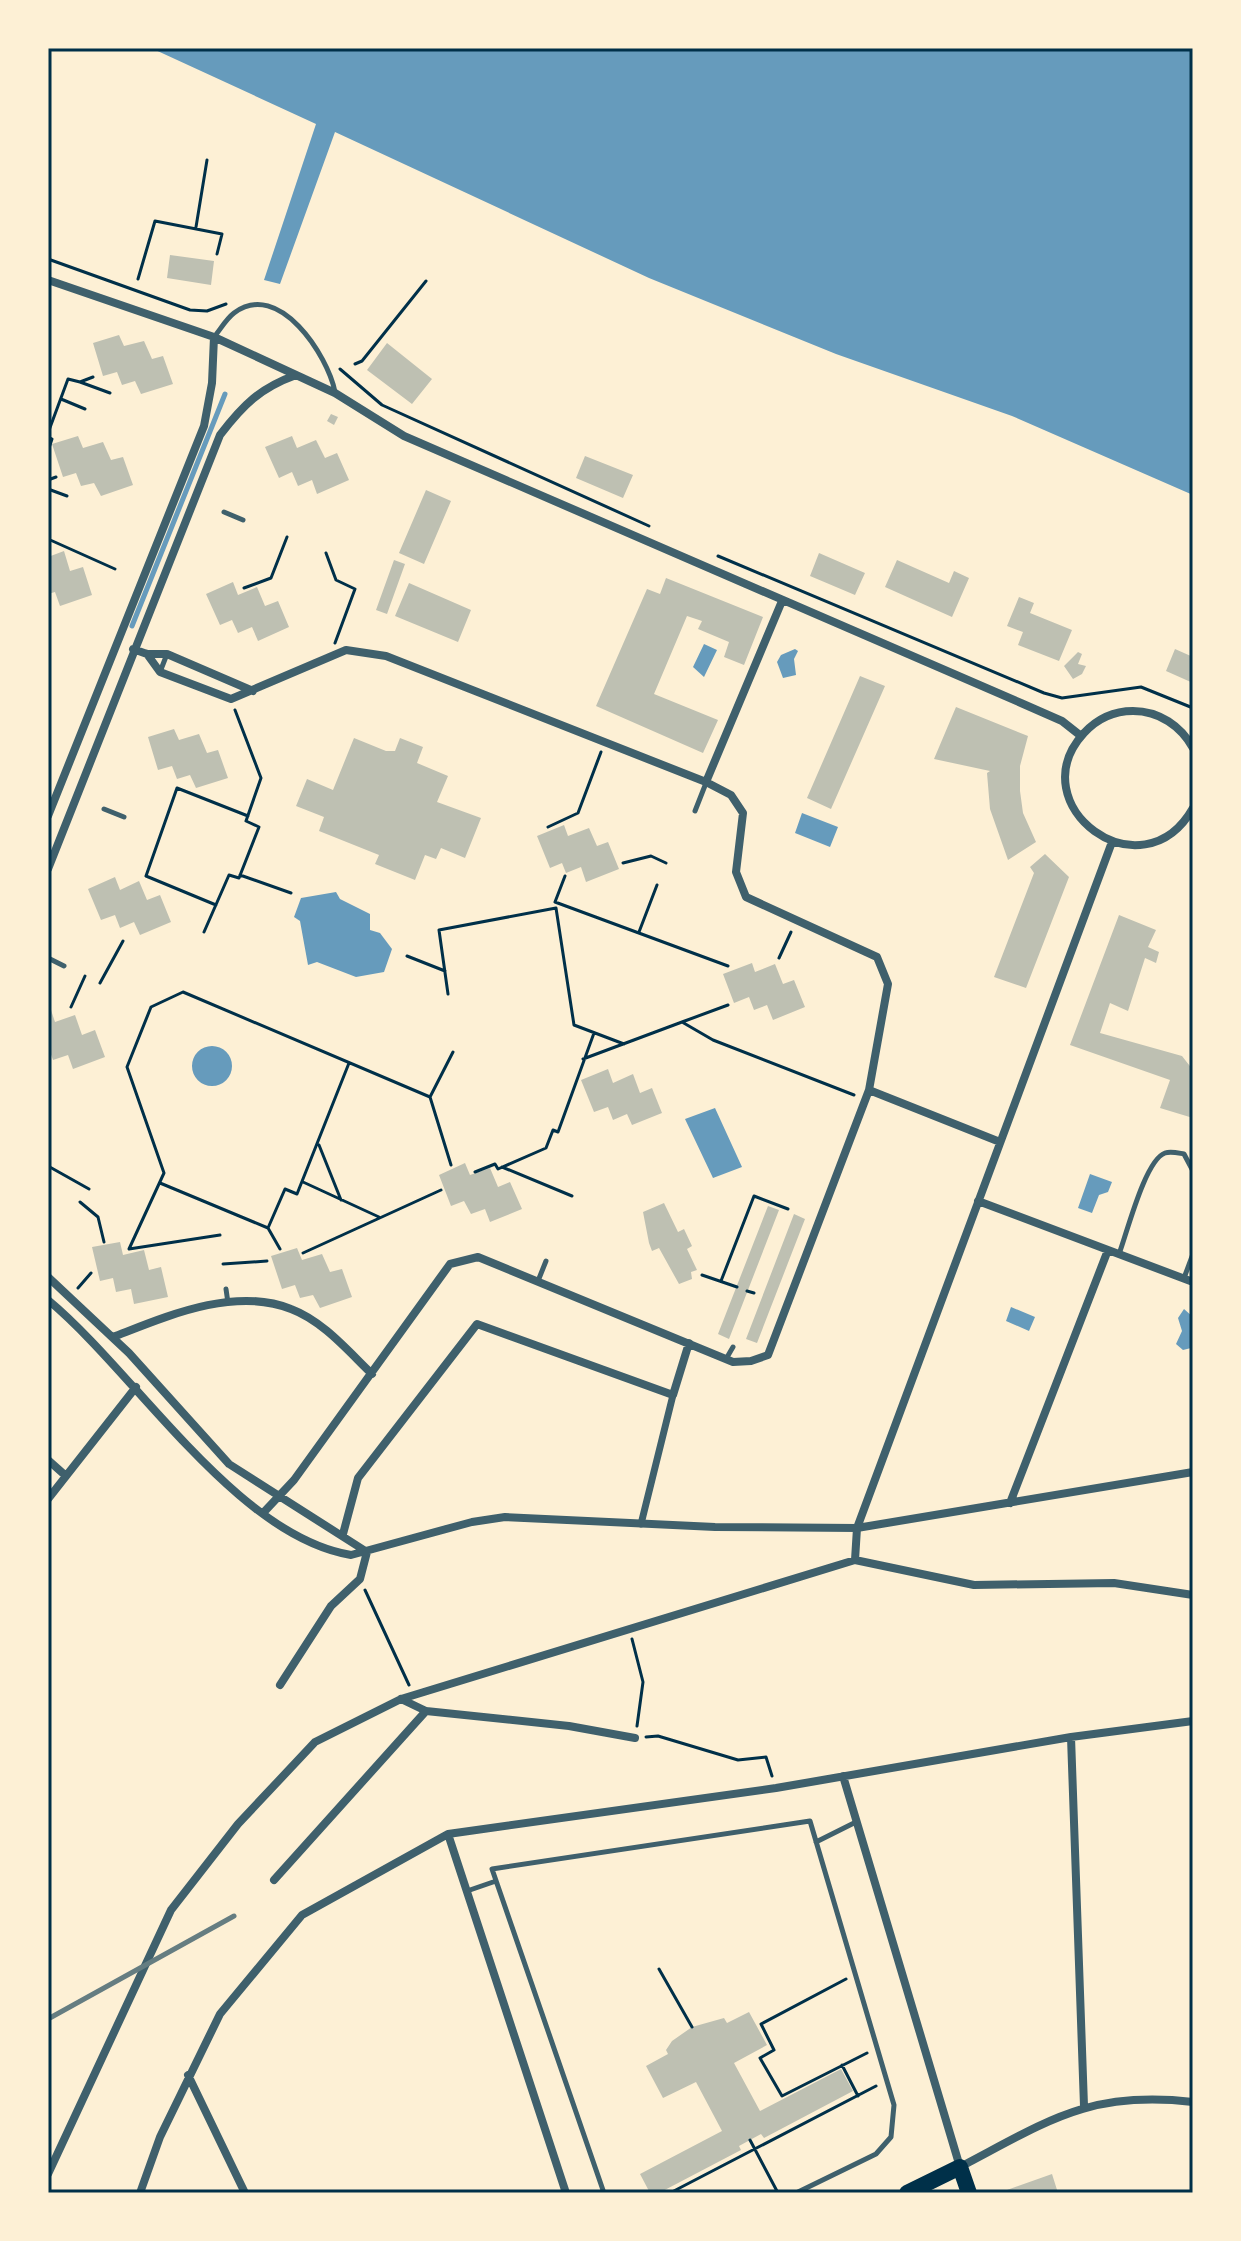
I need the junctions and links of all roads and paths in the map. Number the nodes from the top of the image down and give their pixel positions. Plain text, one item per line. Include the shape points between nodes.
1 (207, 160) dead end
2 (195, 229) junction
3 (217, 254) dead end
4 (48, 259) edge
5 (138, 279) dead end
6 (48, 280) edge
7 (426, 281) dead end
8 (238, 299) dead end
9 (214, 337) junction
10 (335, 362) dead end
11 (355, 364) dead end
12 (296, 375) junction
13 (93, 377) dead end
14 (80, 382) junction
15 (110, 393) dead end
16 (335, 393) junction
17 (61, 399) junction
18 (85, 409) dead end
19 (48, 435) edge
20 (48, 451) edge
21 (56, 477) dead end
22 (48, 480) edge
23 (48, 489) edge
24 (67, 496) dead end
25 (224, 512) dead end
26 (243, 520) dead end
27 (660, 531) dead end
28 (287, 537) dead end
29 (48, 539) edge
30 (326, 553) dead end
31 (717, 556) dead end
32 (115, 569) dead end
33 (244, 588) dead end
34 (782, 601) junction
35 (335, 639) dead end
36 (133, 649) junction
37 (147, 654) junction
38 (167, 654) junction
39 (160, 672) junction
40 (253, 691) junction
41 (231, 699) junction
42 (1193, 708) edge
43 (1081, 736) junction
44 (1193, 748) edge
45 (595, 769) dead end
46 (706, 782) junction
47 (1193, 808) edge
48 (104, 809) dead end
49 (695, 811) dead end
50 (48, 816) edge
51 (248, 816) junction
52 (124, 817) dead end
53 (548, 827) dead end
54 (1112, 842) junction
55 (623, 863) dead end
56 (666, 863) dead end
57 (48, 869) edge
58 (240, 875) junction
59 (565, 876) dead end
60 (657, 885) dead end
61 (291, 893) dead end
62 (555, 902) junction
63 (216, 905) junction
64 (556, 908) junction
65 (204, 932) dead end
66 (639, 932) junction
67 (788, 939) dead end
68 (123, 941) dead end
69 (407, 956) dead end
70 (48, 958) edge
71 (779, 958) dead end
72 (64, 966) dead end
73 (728, 966) dead end
74 (445, 972) junction
75 (85, 976) dead end
76 (100, 983) dead end
77 (448, 994) dead end
78 (728, 1005) dead end
79 (71, 1007) dead end
80 (682, 1022) junction
81 (594, 1033) junction
82 (624, 1044) junction
83 (453, 1052) dead end
84 (583, 1059) junction
85 (349, 1063) junction
86 (869, 1090) junction
87 (430, 1097) junction
88 (865, 1100) junction
89 (1000, 1142) junction
90 (319, 1145) junction
91 (451, 1165) dead end
92 (48, 1166) edge
93 (502, 1167) junction
94 (1193, 1171) edge
95 (475, 1172) dead end
96 (303, 1182) junction
97 (160, 1183) junction
98 (89, 1189) dead end
99 (441, 1190) dead end
100 (572, 1196) dead end
101 (341, 1200) junction
102 (978, 1201) junction
103 (80, 1202) dead end
104 (788, 1209) dead end
105 (381, 1217) junction
106 (268, 1228) junction
107 (220, 1235) dead end
108 (104, 1242) dead end
109 (280, 1249) dead end
110 (1108, 1250) junction
111 (303, 1253) dead end
112 (1119, 1254) junction
113 (1193, 1254) edge
114 (267, 1261) dead end
115 (546, 1261) dead end
116 (223, 1264) dead end
117 (91, 1273) dead end
118 (702, 1275) dead end
119 (48, 1277) edge
120 (1188, 1280) edge
121 (721, 1281) junction
122 (538, 1282) junction
123 (737, 1287) dead end
124 (78, 1288) dead end
125 (226, 1289) dead end
126 (747, 1291) dead end
127 (754, 1293) dead end
128 (48, 1300) edge
129 (228, 1303) junction
130 (113, 1337) junction
131 (689, 1343) junction
132 (733, 1347) dead end
133 (726, 1359) junction
134 (372, 1374) junction
135 (136, 1387) junction
136 (673, 1395) junction
137 (48, 1460) edge
138 (1193, 1472) edge
139 (66, 1476) junction
140 (277, 1496) junction
141 (48, 1499) edge
142 (1010, 1503) junction
143 (264, 1512) junction
144 (641, 1524) junction
145 (857, 1528) junction
146 (343, 1534) junction
147 (367, 1552) junction
148 (855, 1560) junction
149 (360, 1579) junction
150 (1193, 1595) edge
151 (630, 1632) junction
152 (280, 1685) dead end
153 (414, 1696) junction
154 (401, 1699) junction
155 (426, 1711) junction
156 (1193, 1721) edge
157 (1071, 1737) junction
158 (635, 1738) junction
159 (843, 1776) junction
160 (776, 1788) junction
161 (857, 1821) junction
162 (448, 1834) junction
163 (816, 1842) junction
164 (274, 1880) dead end
165 (497, 1881) junction
166 (467, 1891) junction
167 (659, 1969) dead end
168 (855, 1975) junction
169 (692, 2027) dead end
170 (877, 2048) junction
171 (842, 2065) junction
172 (188, 2075) junction
173 (887, 2082) junction
174 (858, 2096) junction
175 (1193, 2102) edge
176 (1084, 2106) junction
177 (750, 2140) dead end
178 (755, 2148) junction
179 (960, 2167) junction
180 (48, 2174) edge
181 (913, 2190) edge
182 (140, 2193) edge
183 (245, 2193) edge
184 (566, 2193) edge
185 (604, 2193) edge
186 (670, 2193) edge
187 (778, 2193) edge
188 (796, 2193) edge
189 (940, 2193) edge
190 (969, 2193) edge

1 - 2 path
2 - 3 path via 222,234
2 - 5 path via 155,221
4 - 8 path via 190,310 207,311
6 - 9 street
7 - 11 path
9 - 12 street
9 - 16 lane via 244,309 276,310 291,318 315,346 331,370
9 - 50 street via 204,426
10 - 27 path via 382,405
12 - 16 street
12 - 36 street via 246,400 220,435
13 - 14 path
14 - 15 path
14 - 17 path via 68,379
16 - 34 street via 404,436
17 - 18 path
17 - 19 path
19 - 20 path
21 - 22 path
23 - 24 path
25 - 26 lane
28 - 33 path via 271,578
29 - 32 path
30 - 35 path via 336,580 355,589
31 - 42 path via 1044,693 1062,698 1141,687
34 - 43 street via 1062,721
34 - 46 street
36 - 37 street
36 - 57 street
37 - 38 street
37 - 39 street
38 - 39 lane
38 - 40 street
39 - 41 street
40 - 41 street
40 - 46 street via 346,650 386,656
41 - 51 path via 261,778
43 - 44 street via 1104,717 1143,711 1171,722
43 - 54 street via 1068,762 1069,797 1087,827
45 - 53 path via 578,813
46 - 49 lane
46 - 86 street via 731,795 743,813 736,872 746,897 877,957 888,984
47 - 54 street via 1160,840
48 - 52 lane
51 - 58 path via 246,821 259,827
51 - 63 path via 177,788 146,876
54 - 89 street
55 - 56 path via 651,856
58 - 61 path
58 - 63 path via 229,875
59 - 62 path
60 - 66 path
62 - 64 path
62 - 66 path via 621,930
63 - 65 path
64 - 74 path via 439,930
64 - 81 path via 574,1025
66 - 73 path
67 - 71 path
68 - 76 path
69 - 74 path
70 - 72 lane
74 - 77 path
75 - 79 path
78 - 80 path
80 - 82 path
80 - 88 path via 713,1040
81 - 82 path
81 - 84 path
82 - 84 path
83 - 87 path
84 - 93 path via 558,1132 553,1130 546,1148
85 - 87 path
85 - 90 path
85 - 97 path via 183,992 151,1007 127,1067 164,1173
86 - 88 street
86 - 89 street
87 - 91 path
88 - 133 street via 768,1355 751,1361
89 - 102 street
90 - 96 path
90 - 101 path
92 - 98 path
93 - 95 path via 495,1164
93 - 100 path
94 - 112 lane via 1184,1154 1174,1152 1152,1163
96 - 101 path
96 - 106 path via 297,1194 285,1189
97 - 106 path
97 - 107 path via 129,1249
99 - 105 path
101 - 105 path
102 - 110 street
102 - 145 street
103 - 108 path via 98,1217
104 - 121 path via 754,1196
105 - 111 path
106 - 109 path
110 - 112 street
110 - 142 street
112 - 120 street
113 - 120 lane
114 - 116 path
115 - 122 lane
117 - 124 path
118 - 121 path
119 - 130 street
121 - 123 path
122 - 131 street
122 - 134 street via 478,1257 450,1264
125 - 129 lane
126 - 127 path
128 - 135 street
129 - 130 street via 188,1310
129 - 134 street via 291,1308 322,1327
130 - 140 street via 229,1464
131 - 133 street
131 - 136 street
132 - 133 lane
134 - 140 street
135 - 139 street
135 - 143 street via 216,1477
136 - 144 street
136 - 146 street via 477,1324 358,1478
137 - 139 street
138 - 142 street
139 - 141 street
140 - 143 street
140 - 146 street
142 - 145 street
143 - 147 street via 331,1552
144 - 145 street
144 - 147 street via 505,1517
145 - 148 street
146 - 147 street
147 - 149 street
148 - 150 street via 974,1585 1114,1583
148 - 151 street
149 - 152 street via 331,1606
149 - 153 path
151 - 153 street
151 - 158 path via 643,1682
153 - 154 street
154 - 155 street
154 - 180 street via 315,1742 238,1824 171,1910
155 - 158 street
155 - 164 street
156 - 157 street
157 - 159 street
157 - 176 street
158 - 160 path via 658,1736 738,1760 766,1757
159 - 160 street
159 - 161 street
160 - 162 street
161 - 163 lane
161 - 179 street
162 - 166 street
162 - 172 street via 302,1915 220,2014
163 - 165 lane via 810,1821 784,1824 492,1869
163 - 168 lane
165 - 166 lane
165 - 185 lane
166 - 184 street
167 - 169 path
168 - 170 lane
168 - 171 path via 761,2024 774,2050 760,2058 782,2096
170 - 171 path
170 - 173 lane
171 - 174 path
172 - 182 street
172 - 183 street
173 - 174 path
173 - 188 lane via 894,2105 891,2137 876,2154
174 - 178 path
175 - 176 street via 1128,2099
176 - 179 street
177 - 178 path
178 - 186 path
178 - 187 path
179 - 181 main road
179 - 190 main road
181 - 189 main road

